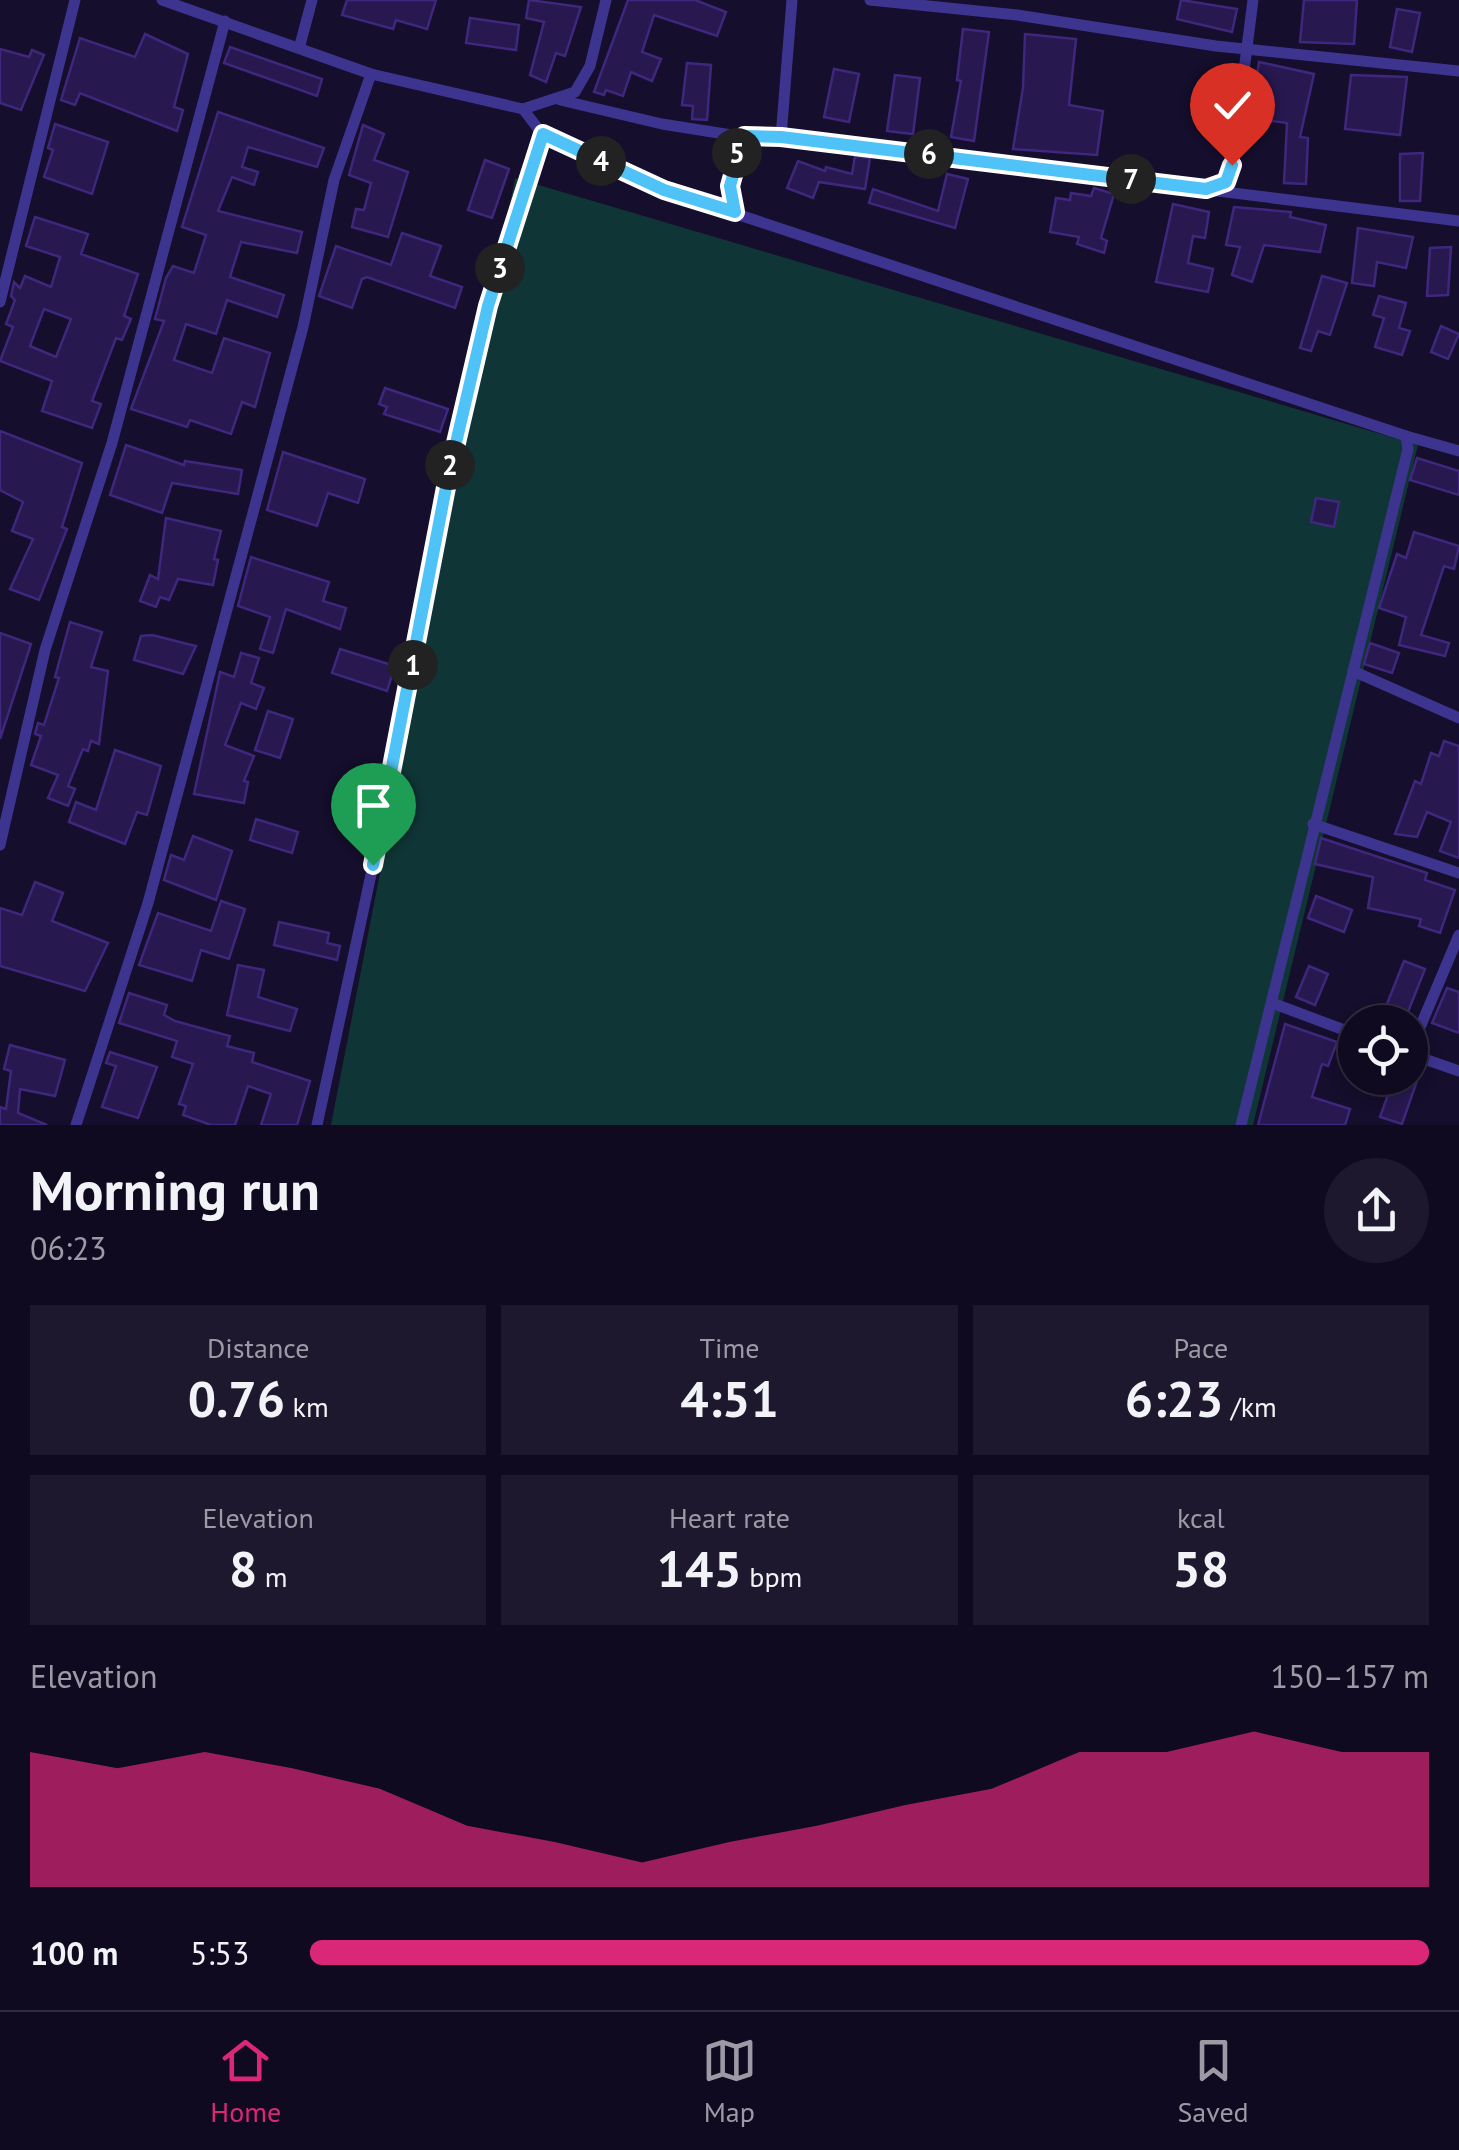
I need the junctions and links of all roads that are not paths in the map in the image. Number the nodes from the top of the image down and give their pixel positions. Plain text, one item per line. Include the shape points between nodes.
1 (74, 0) edge
2 (162, 0) edge
3 (312, 0) edge
4 (792, 0) edge
5 (870, 0) edge
6 (1252, 0) edge
7 (602, 1) edge
8 (224, 21) junction
9 (300, 46) junction
10 (1248, 49) junction
11 (1459, 71) edge
12 (370, 74) junction
13 (560, 100) junction
14 (523, 109) junction
15 (543, 134) junction
16 (744, 136) junction
17 (781, 137) junction
18 (1206, 189) junction
19 (735, 212) junction
20 (1459, 221) edge
21 (0, 302) edge
22 (1406, 436) junction
23 (1459, 451) edge
24 (1353, 671) junction
25 (1459, 718) edge
26 (1313, 824) junction
27 (0, 846) edge
28 (1459, 873) edge
29 (1459, 935) edge
30 (1272, 1004) junction
31 (1428, 1009) edge
32 (1338, 1028) edge
33 (1428, 1059) edge
34 (1459, 1072) edge
35 (76, 1125) edge
36 (317, 1125) edge
37 (1241, 1125) edge

1 - 21 street
2 - 8 street
3 - 9 street
4 - 17 street
5 - 10 street
6 - 10 street
7 - 13 street via 590,66 575,92
8 - 9 street
8 - 27 street via 112,443 46,650
9 - 12 street
10 - 11 street
10 - 18 street via 1232,165 1226,182
12 - 14 street
12 - 35 street via 334,180 294,362 148,903
13 - 14 street
13 - 16 street
14 - 15 street
15 - 19 street via 664,190
15 - 36 street via 488,306 448,477
16 - 17 street
16 - 19 street via 730,186
17 - 18 street
18 - 20 street
19 - 22 street
22 - 23 street
22 - 24 street
24 - 25 street
24 - 26 street
26 - 28 street
26 - 30 street
29 - 31 street
30 - 32 street
30 - 37 street
33 - 34 street

